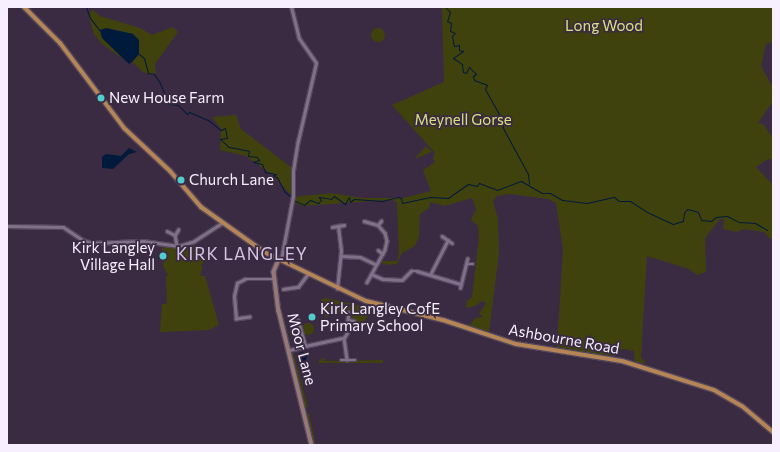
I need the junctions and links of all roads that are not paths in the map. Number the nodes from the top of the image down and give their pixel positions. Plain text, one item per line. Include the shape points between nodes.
1 (24, 7) edge
2 (292, 7) edge
3 (364, 221) dead end
4 (381, 221) dead end
5 (222, 223) junction
6 (344, 225) dead end
7 (378, 225) junction
8 (7, 226) edge
9 (338, 226) junction
10 (332, 227) dead end
11 (178, 230) dead end
12 (167, 231) dead end
13 (175, 234) junction
14 (442, 236) dead end
15 (448, 240) junction
16 (452, 243) dead end
17 (177, 245) junction
18 (378, 250) dead end
19 (383, 254) junction
20 (341, 256) junction
21 (466, 259) dead end
22 (280, 260) junction
23 (375, 264) junction
24 (466, 264) junction
25 (473, 264) dead end
26 (307, 274) junction
27 (371, 274) junction
28 (430, 275) junction
29 (275, 279) junction
30 (367, 282) dead end
31 (461, 284) junction
32 (460, 288) dead end
33 (283, 289) dead end
34 (337, 289) junction
35 (348, 313) dead end
36 (250, 317) dead end
37 (348, 320) junction
38 (298, 321) dead end
39 (354, 321) dead end
40 (344, 338) junction
41 (305, 346) junction
42 (290, 350) junction
43 (341, 360) dead end
44 (347, 360) junction
45 (354, 360) dead end
46 (773, 432) edge
47 (312, 445) edge

1 - 5 highway, Ashbourne Road via 60,43 124,128 170,171 202,207
2 - 22 street via 300,39 316,63 298,141 293,171 293,196
3 - 7 street
4 - 7 street
5 - 17 street via 194,241
5 - 22 highway, Ashbourne Road
6 - 9 street
7 - 19 street via 386,237
8 - 17 street via 63,227 91,243 143,241
9 - 10 street
9 - 20 street
11 - 13 street
12 - 13 street
13 - 17 street
14 - 15 street
15 - 16 street
15 - 28 street
18 - 19 street
19 - 23 street
20 - 23 street via 360,257
20 - 34 street
21 - 24 street
22 - 26 highway, Ashbourne Road
22 - 29 main road, Moor Lane
23 - 27 street
24 - 25 street
24 - 31 street
26 - 33 street via 298,287
26 - 34 highway, Ashbourne Road
27 - 28 street via 398,281 405,279 414,270
27 - 30 street
28 - 31 street
29 - 36 street via 245,279 237,283 234,296 236,319
29 - 42 main road, Moor Lane via 279,311
31 - 32 street
34 - 46 highway, Ashbourne Road via 366,302 447,322 510,343 609,358 676,377 730,398
35 - 37 street
37 - 39 street
37 - 40 street
38 - 41 street
40 - 41 street
40 - 44 street
41 - 42 street
42 - 47 main road, Moor Lane
43 - 44 street
44 - 45 street

